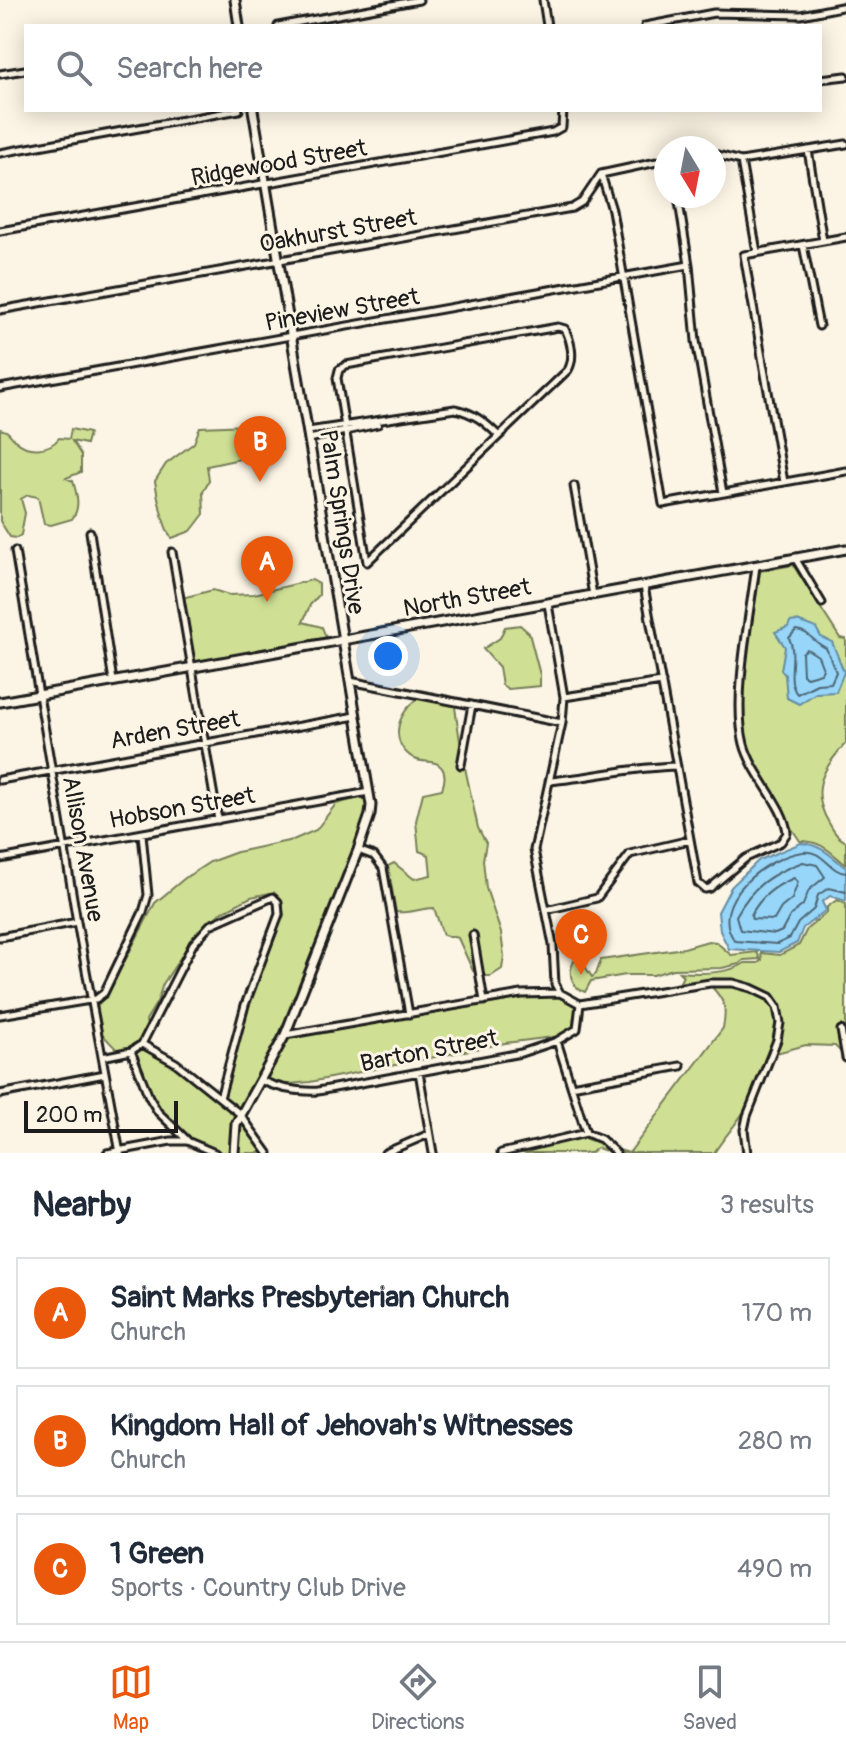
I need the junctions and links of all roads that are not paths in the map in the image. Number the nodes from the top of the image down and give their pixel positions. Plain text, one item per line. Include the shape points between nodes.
1 (235, 0) edge
2 (419, 0) edge
3 (543, 0) edge
4 (846, 6) edge
5 (239, 24) edge
6 (289, 24) edge
7 (547, 24) edge
8 (656, 24) edge
9 (24, 70) edge
10 (0, 74) edge
11 (846, 76) edge
12 (822, 79) edge
13 (228, 112) edge
14 (253, 112) edge
15 (563, 112) edge
16 (846, 144) edge
17 (808, 150) junction
18 (0, 153) edge
19 (726, 157) edge
20 (741, 161) junction
21 (654, 163) edge
22 (601, 174) junction
23 (265, 184) junction
24 (680, 208) edge
25 (0, 231) edge
26 (846, 237) edge
27 (823, 241) junction
28 (803, 244) junction
29 (757, 252) junction
30 (278, 259) junction
31 (689, 265) junction
32 (624, 276) junction
33 (0, 310) edge
34 (819, 326) dead end
35 (292, 337) junction
36 (0, 388) edge
37 (383, 422) junction
38 (344, 425) junction
39 (346, 432) junction
40 (308, 435) junction
41 (499, 436) junction
42 (846, 471) edge
43 (784, 482) junction
44 (574, 486) dead end
45 (723, 493) junction
46 (90, 532) dead end
47 (846, 549) edge
48 (15, 551) dead end
49 (172, 552) dead end
50 (795, 558) junction
51 (756, 566) junction
52 (644, 586) junction
53 (593, 595) junction
54 (822, 603) dead end
55 (548, 604) junction
56 (341, 640) junction
57 (190, 668) junction
58 (113, 681) junction
59 (349, 681) junction
60 (662, 682) junction
61 (38, 695) junction
62 (564, 697) junction
63 (0, 702) edge
64 (472, 705) junction
65 (356, 716) junction
66 (562, 723) junction
67 (204, 743) junction
68 (461, 765) dead end
69 (677, 766) junction
70 (51, 771) junction
71 (0, 780) edge
72 (550, 781) junction
73 (369, 792) junction
74 (218, 820) junction
75 (142, 834) junction
76 (690, 840) junction
77 (64, 847) junction
78 (358, 850) junction
79 (0, 859) edge
80 (546, 910) junction
81 (77, 922) junction
82 (473, 935) dead end
83 (0, 937) edge
84 (560, 993) junction
85 (92, 999) junction
86 (484, 1001) junction
87 (580, 1004) junction
88 (409, 1014) junction
89 (0, 1015) edge
90 (841, 1030) dead end
91 (285, 1035) junction
92 (557, 1041) junction
93 (142, 1044) junction
94 (131, 1051) junction
95 (102, 1057) junction
96 (846, 1058) edge
97 (681, 1066) dead end
98 (419, 1072) junction
99 (106, 1074) junction
100 (260, 1080) junction
101 (571, 1086) junction
102 (0, 1094) edge
103 (220, 1098) junction
104 (240, 1114) junction
105 (586, 1133) junction
106 (429, 1134) junction
107 (187, 1141) junction
108 (120, 1152) edge
109 (107, 1153) edge
110 (215, 1153) edge
111 (234, 1153) edge
112 (268, 1153) edge
113 (385, 1153) edge
114 (433, 1153) edge
115 (501, 1153) edge
116 (616, 1153) edge
117 (747, 1153) edge

1 - 5 street
2 - 6 street
3 - 7 street
4 - 8 street via 801,15 714,13
9 - 10 street
11 - 12 street
13 - 18 street
14 - 23 street, Palm Springs Drive
15 - 23 street, Ridgewood Street via 562,127 553,132
16 - 17 street
17 - 20 street
17 - 27 street
19 - 20 street
20 - 29 street
21 - 22 street
22 - 30 street, Oakhurst Street via 572,208
22 - 32 street
23 - 25 street, Ridgewood Street
23 - 30 street, Palm Springs Drive
24 - 31 street
26 - 27 street
27 - 28 street
28 - 29 street
28 - 34 street
29 - 43 street via 744,255
30 - 33 street, Oakhurst Street
30 - 35 street, Palm Springs Drive
31 - 32 street, Pineview Street
31 - 45 street via 696,341
32 - 35 street, Pineview Street
32 - 45 street via 663,504
35 - 36 street, Pineview Street
35 - 40 street, Palm Springs Drive
37 - 38 street
37 - 39 street
37 - 41 street via 455,409 481,419
38 - 39 street
38 - 40 street
38 - 41 street via 337,378 346,365 565,329 572,364
39 - 40 street
39 - 41 street via 367,562
40 - 56 street, Palm Springs Drive
42 - 43 street
43 - 45 street
44 - 53 street
46 - 58 street
47 - 50 street, North Street
48 - 61 street, Allison Avenue
49 - 57 street
50 - 51 street, North Street
50 - 54 street
51 - 52 street, North Street
51 - 76 street via 738,714 752,768 787,833 781,842 746,858 705,889 698,883
52 - 53 street, North Street
52 - 60 street
53 - 55 street, North Street
55 - 56 street, North Street
55 - 62 street
56 - 57 street, North Street
56 - 59 street, Palm Springs Drive
57 - 58 street, North Street
57 - 67 street
58 - 61 street, North Street
59 - 64 street
59 - 65 street, Palm Springs Drive
60 - 62 street
60 - 69 street
61 - 63 street, North Street
61 - 70 street, Allison Avenue
62 - 66 street
64 - 66 street
64 - 68 street
65 - 67 street, Arden Street
65 - 73 street, Palm Springs Drive
66 - 72 street
67 - 70 street, Arden Street
67 - 74 street
69 - 72 street
69 - 76 street
70 - 71 street, Arden Street
70 - 77 street, Allison Avenue
72 - 80 street via 534,850
73 - 74 street, Hobson Street
73 - 78 street, Palm Springs Drive via 370,815
74 - 75 street, Hobson Street
75 - 77 street, Hobson Street
75 - 85 street via 148,895 143,912 104,993
76 - 80 street via 630,854 597,898
77 - 79 street, Hobson Street
77 - 81 street, Allison Avenue
78 - 88 street via 374,856 383,868
78 - 91 street, Palm Springs Drive
80 - 84 street
81 - 83 street
81 - 85 street, Allison Avenue
82 - 86 street
84 - 86 street
84 - 87 street
85 - 89 street
85 - 95 street, Allison Avenue
86 - 88 street
87 - 92 street via 577,1029
87 - 117 street via 723,982 760,991 774,1001 780,1023 777,1040 747,1116
88 - 91 street
90 - 96 street
91 - 100 street, Palm Springs Drive
92 - 98 street, Barton Street
92 - 101 street
93 - 94 street
93 - 103 street
93 - 103 street via 193,944 210,925 269,897 275,899 279,914 245,1005
94 - 95 street
94 - 107 street via 158,1112
95 - 99 street, Allison Avenue
97 - 101 street
98 - 100 street, Barton Street via 300,1092
98 - 106 street
99 - 102 street
99 - 108 street, Allison Avenue
100 - 104 street, Palm Springs Drive
101 - 105 street
103 - 104 street
104 - 111 street, Palm Springs Drive
104 - 112 street
105 - 115 street
105 - 116 street
106 - 113 street
106 - 114 street
107 - 108 street
107 - 110 street
108 - 109 street

